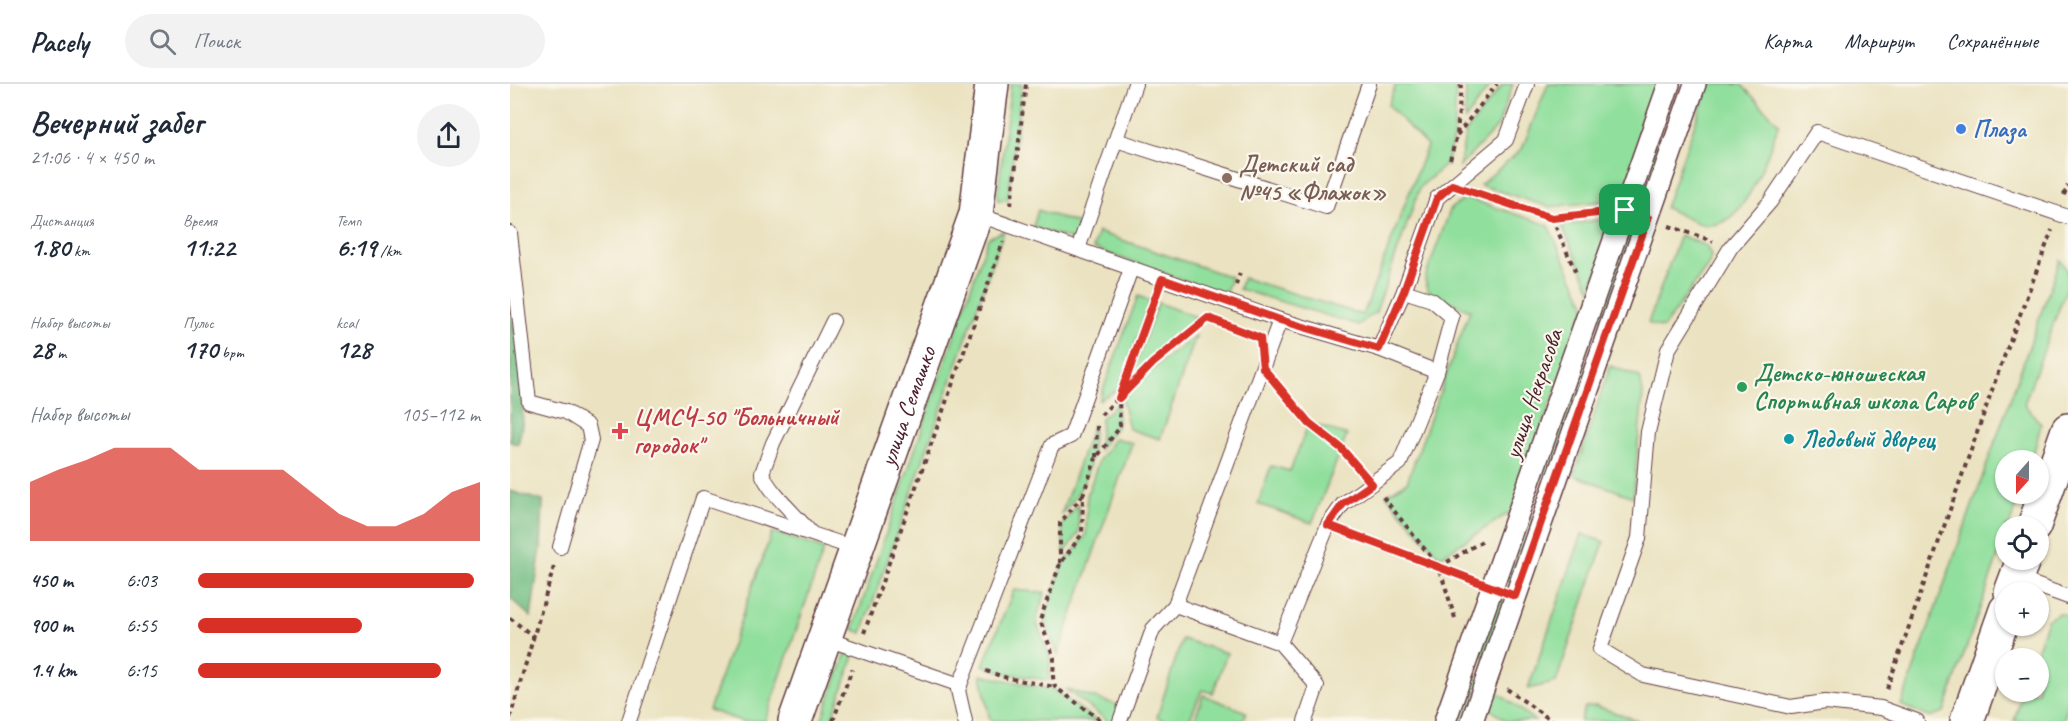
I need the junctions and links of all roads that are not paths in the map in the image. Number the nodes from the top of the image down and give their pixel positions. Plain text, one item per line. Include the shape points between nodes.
1 (992, 84) edge
2 (1135, 84) edge
3 (1369, 84) edge
4 (1527, 84) edge
5 (1669, 84) edge
6 (1695, 84) edge
7 (1116, 140) junction
8 (976, 214) junction
9 (2063, 215) edge
10 (510, 233) edge
11 (1078, 249) junction
12 (1131, 269) junction
13 (1404, 291) junction
14 (1280, 320) junction
15 (833, 321) dead end
16 (1379, 349) junction
17 (1437, 372) junction
18 (2068, 430) edge
19 (2038, 516) edge
20 (811, 534) junction
21 (560, 547) road end
22 (856, 549) junction
23 (2017, 577) edge
24 (2068, 597) edge
25 (1175, 605) junction
26 (1997, 636) edge
27 (824, 638) junction
28 (1280, 643) junction
29 (960, 685) junction
30 (629, 721) edge
31 (795, 721) edge
32 (965, 721) edge
33 (1120, 721) edge
34 (1305, 721) edge
35 (1445, 721) edge
36 (1472, 721) edge
37 (1917, 721) edge
38 (1967, 721) edge

1 - 8 street, улица Семашко
2 - 7 lane
3 - 7 lane via 1326,207
4 - 13 lane via 1506,140 1437,198
5 - 35 street, улица Некрасова
6 - 36 street, улица Некрасова
7 - 11 lane
8 - 11 lane
8 - 22 street, улица Семашко
9 - 37 lane via 1817,132 1770,202 1731,248 1668,350 1648,432 1640,538 1600,649 1643,675 1791,707 1825,702 1881,708
10 - 21 lane via 529,402 566,412 588,426 591,440
11 - 12 lane
12 - 14 lane
12 - 29 lane via 1071,436 1052,445
13 - 16 lane
13 - 17 lane via 1432,300 1452,317
14 - 16 lane
14 - 25 lane
15 - 20 lane via 762,473 767,486
16 - 17 lane
17 - 28 lane via 1400,463 1343,504 1328,525
18 - 19 street
20 - 22 lane
20 - 30 lane via 703,498
22 - 27 street, улица Семашко
23 - 24 lane
25 - 28 lane
25 - 33 lane via 1153,629
26 - 38 street
27 - 29 lane
27 - 31 street, улица Семашко
28 - 34 lane via 1317,686
29 - 32 lane

